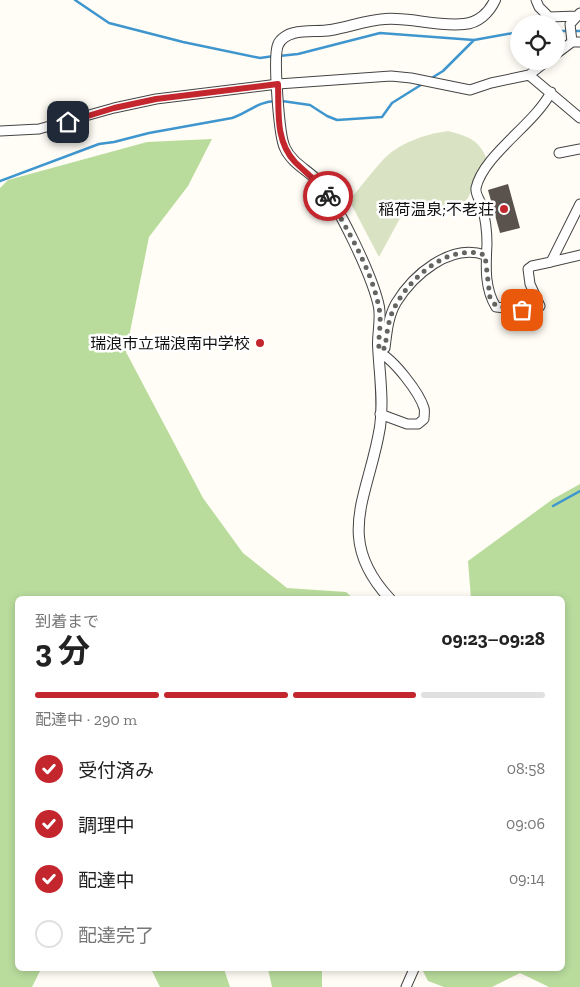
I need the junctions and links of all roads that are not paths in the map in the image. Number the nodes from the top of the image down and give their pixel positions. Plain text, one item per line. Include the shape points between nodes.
1 (495, 0) edge
2 (536, 0) edge
3 (579, 14) edge
4 (576, 42) edge
5 (565, 49) edge
6 (535, 70) edge
7 (529, 75) junction
8 (278, 84) junction
9 (551, 92) junction
10 (580, 118) edge
11 (0, 131) edge
12 (580, 149) edge
13 (559, 153) dead end
14 (580, 204) edge
15 (485, 255) junction
16 (580, 255) edge
17 (551, 262) junction
18 (379, 352) junction
19 (380, 414) junction
20 (387, 596) edge
21 (413, 971) edge
22 (406, 987) edge

1 - 8 street via 490,10 478,20 464,24 385,19 330,30 293,33 278,45
2 - 3 street via 549,17
3 - 4 street via 570,24
4 - 5 street
6 - 7 street
7 - 8 street via 470,90 391,76
7 - 9 street
8 - 11 street via 156,99 39,129
8 - 18 street via 280,136 285,150 327,194 376,294 380,311
9 - 10 street
9 - 15 street via 545,105 492,161 476,187 482,205 487,243
12 - 13 street
14 - 17 street
15 - 17 street via 490,298 496,306 536,311 540,306 530,284 528,269
15 - 18 street via 467,252 443,259 424,271 396,304 388,324 385,348
16 - 17 street
18 - 19 street
18 - 19 street via 411,385 424,409 424,419 418,424 407,424
19 - 20 street via 358,532 366,567
21 - 22 street

